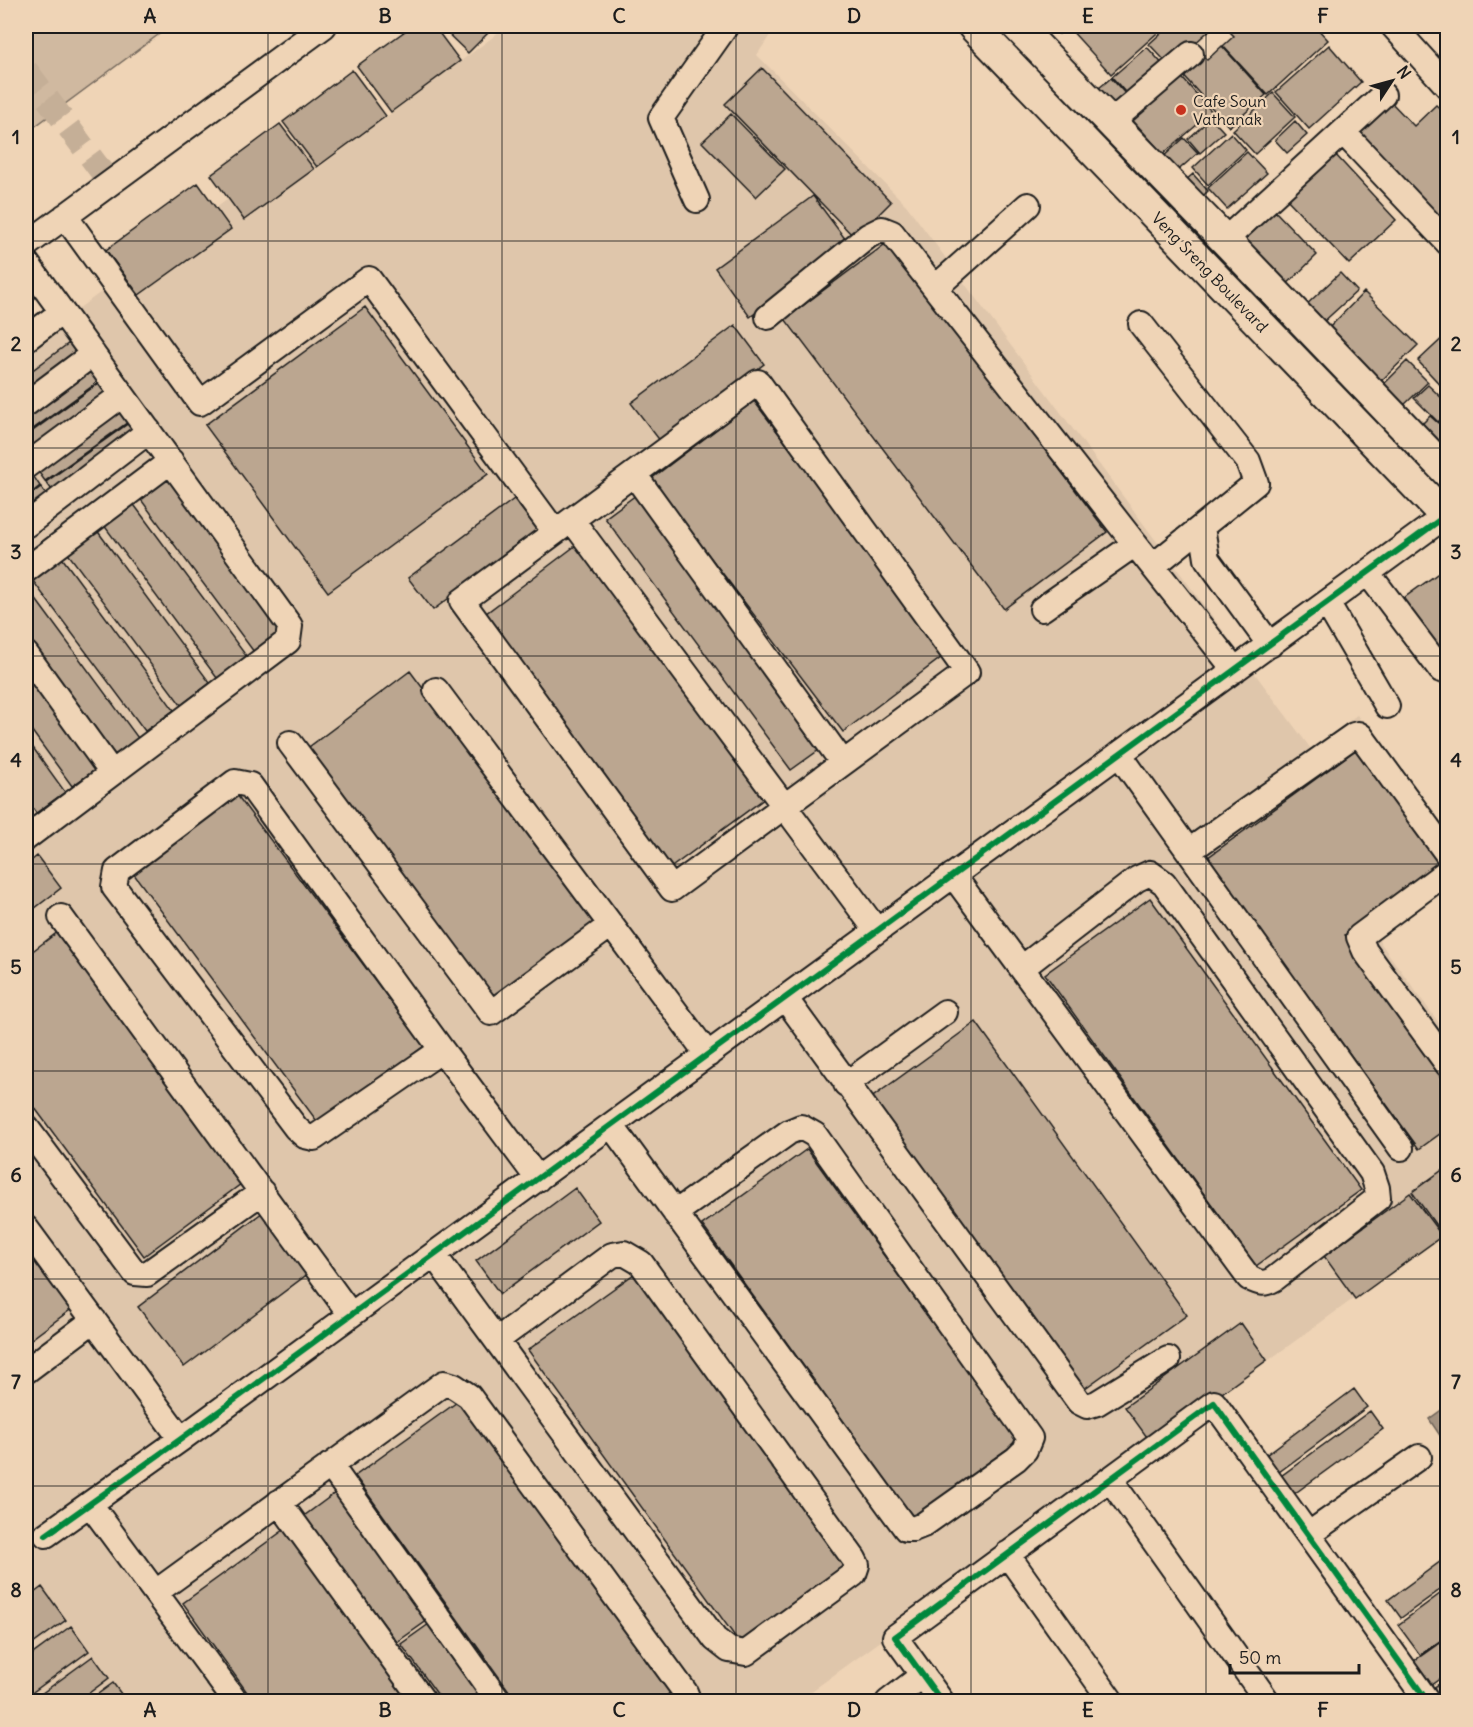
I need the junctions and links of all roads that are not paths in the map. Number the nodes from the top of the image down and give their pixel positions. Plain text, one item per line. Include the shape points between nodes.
1 (726, 26) edge
2 (973, 26) edge
3 (1017, 26) edge
4 (1393, 26) edge
5 (319, 27) edge
6 (1191, 54) dead end
7 (1448, 87) edge
8 (1383, 95) dead end
9 (1111, 122) junction
10 (1343, 132) junction
11 (697, 200) dead end
12 (1028, 205) dead end
13 (65, 216) junction
14 (1225, 240) junction
15 (1448, 243) edge
16 (26, 245) edge
17 (26, 262) edge
18 (935, 288) junction
19 (62, 312) junction
20 (768, 317) dead end
21 (1141, 324) dead end
22 (26, 339) edge
23 (93, 354) junction
24 (122, 394) junction
25 (26, 404) edge
26 (149, 431) junction
27 (171, 461) junction
28 (26, 466) edge
29 (1448, 473) edge
30 (634, 474) junction
31 (1447, 517) edge
32 (26, 525) edge
33 (564, 526) junction
34 (1202, 527) junction
35 (1135, 544) junction
36 (1153, 566) junction
37 (26, 570) edge
38 (1368, 573) junction
39 (1327, 603) junction
40 (1042, 609) dead end
41 (1270, 645) junction
42 (26, 654) edge
43 (1448, 668) edge
44 (1235, 670) junction
45 (436, 690) dead end
46 (1387, 706) dead end
47 (290, 743) dead end
48 (1119, 754) junction
49 (843, 763) junction
50 (112, 773) junction
51 (785, 806) junction
52 (26, 838) edge
53 (1189, 851) junction
54 (1448, 855) edge
55 (1448, 871) edge
56 (953, 875) junction
57 (61, 917) dead end
58 (611, 925) junction
59 (877, 931) junction
60 (1022, 968) junction
61 (785, 998) junction
62 (945, 1012) dead end
63 (441, 1050) junction
64 (708, 1055) junction
65 (1448, 1065) edge
66 (846, 1084) junction
67 (611, 1125) junction
68 (26, 1127) edge
69 (1401, 1148) dead end
70 (538, 1179) junction
71 (262, 1192) junction
72 (675, 1213) junction
73 (26, 1228) edge
74 (434, 1255) junction
75 (351, 1315) junction
76 (94, 1320) junction
77 (497, 1340) junction
78 (1168, 1359) dead end
79 (26, 1371) edge
80 (182, 1439) junction
81 (1419, 1457) dead end
82 (330, 1465) junction
83 (1110, 1479) junction
84 (279, 1502) junction
85 (90, 1504) junction
86 (1309, 1534) junction
87 (46, 1535) dead end
88 (1007, 1554) junction
89 (156, 1592) junction
90 (923, 1675) junction
91 (236, 1701) edge
92 (424, 1701) edge
93 (499, 1701) edge
94 (686, 1701) edge
95 (888, 1701) edge
96 (942, 1701) edge
97 (1112, 1701) edge
98 (1268, 1701) edge
99 (1428, 1701) edge

1 - 11 street via 661,118
2 - 31 main road, Veng Sreng Boulevard
3 - 9 main road, Veng Sreng Boulevard
4 - 7 street
5 - 13 street
6 - 9 street
8 - 10 street
9 - 14 main road, Veng Sreng Boulevard
10 - 14 street
10 - 15 street
12 - 18 street
13 - 16 street
13 - 33 street via 200,403 369,279
14 - 29 main road, Veng Sreng Boulevard
17 - 19 street
18 - 20 street via 892,233 882,229 868,236
18 - 35 street
19 - 22 street
19 - 23 street
21 - 34 street via 1248,461 1256,483
23 - 24 street
23 - 25 street
24 - 26 street
24 - 28 street
26 - 27 street
26 - 32 street
27 - 37 street
27 - 50 street via 290,626 288,641
30 - 33 street
30 - 49 street
30 - 49 street via 758,382 967,672
31 - 38 street
33 - 51 street
33 - 51 street via 462,601 672,889
34 - 36 street
34 - 41 street via 1207,559
35 - 36 street
35 - 40 street
36 - 44 street
38 - 39 street
38 - 43 street via 1441,670
39 - 41 street
39 - 46 street
41 - 44 street
42 - 50 street
44 - 48 street
45 - 58 street
47 - 58 street via 491,1013
48 - 53 street
48 - 56 street
49 - 51 street
50 - 52 street
51 - 59 street
53 - 54 street via 1358,734
53 - 69 street
55 - 65 street via 1359,937 1365,951
56 - 59 street
56 - 60 street
57 - 71 street
58 - 64 street
59 - 61 street
60 - 60 street via 1249,1278 1260,1284 1274,1279 1378,1198 1372,1173 1164,883 1150,873
61 - 64 street
61 - 66 street
62 - 66 street
63 - 63 street via 314,1138 305,1136 114,888 117,871 235,782 250,785
63 - 70 street
64 - 67 street
66 - 78 street via 1080,1402 1087,1406 1097,1403
67 - 70 street
67 - 72 street
68 - 71 street via 135,1273 147,1274
70 - 74 street
71 - 75 street
72 - 72 street via 906,1529 922,1525 1025,1450 1030,1438 815,1136 801,1126
73 - 76 street
74 - 75 street
74 - 77 street
75 - 80 street
76 - 79 street
76 - 80 street
77 - 77 street via 715,1638 729,1650 746,1653 854,1574 854,1559 641,1263 624,1253 612,1255
80 - 85 street
81 - 86 street
82 - 84 street
82 - 93 street
82 - 94 street via 444,1383 454,1386 469,1396 685,1692
83 - 86 street via 1214,1403
83 - 88 street
83 - 98 street
84 - 89 street
84 - 92 street
85 - 87 street
85 - 89 street
86 - 99 street
88 - 90 street via 895,1637
88 - 97 street
89 - 91 street
90 - 95 street
90 - 96 street

